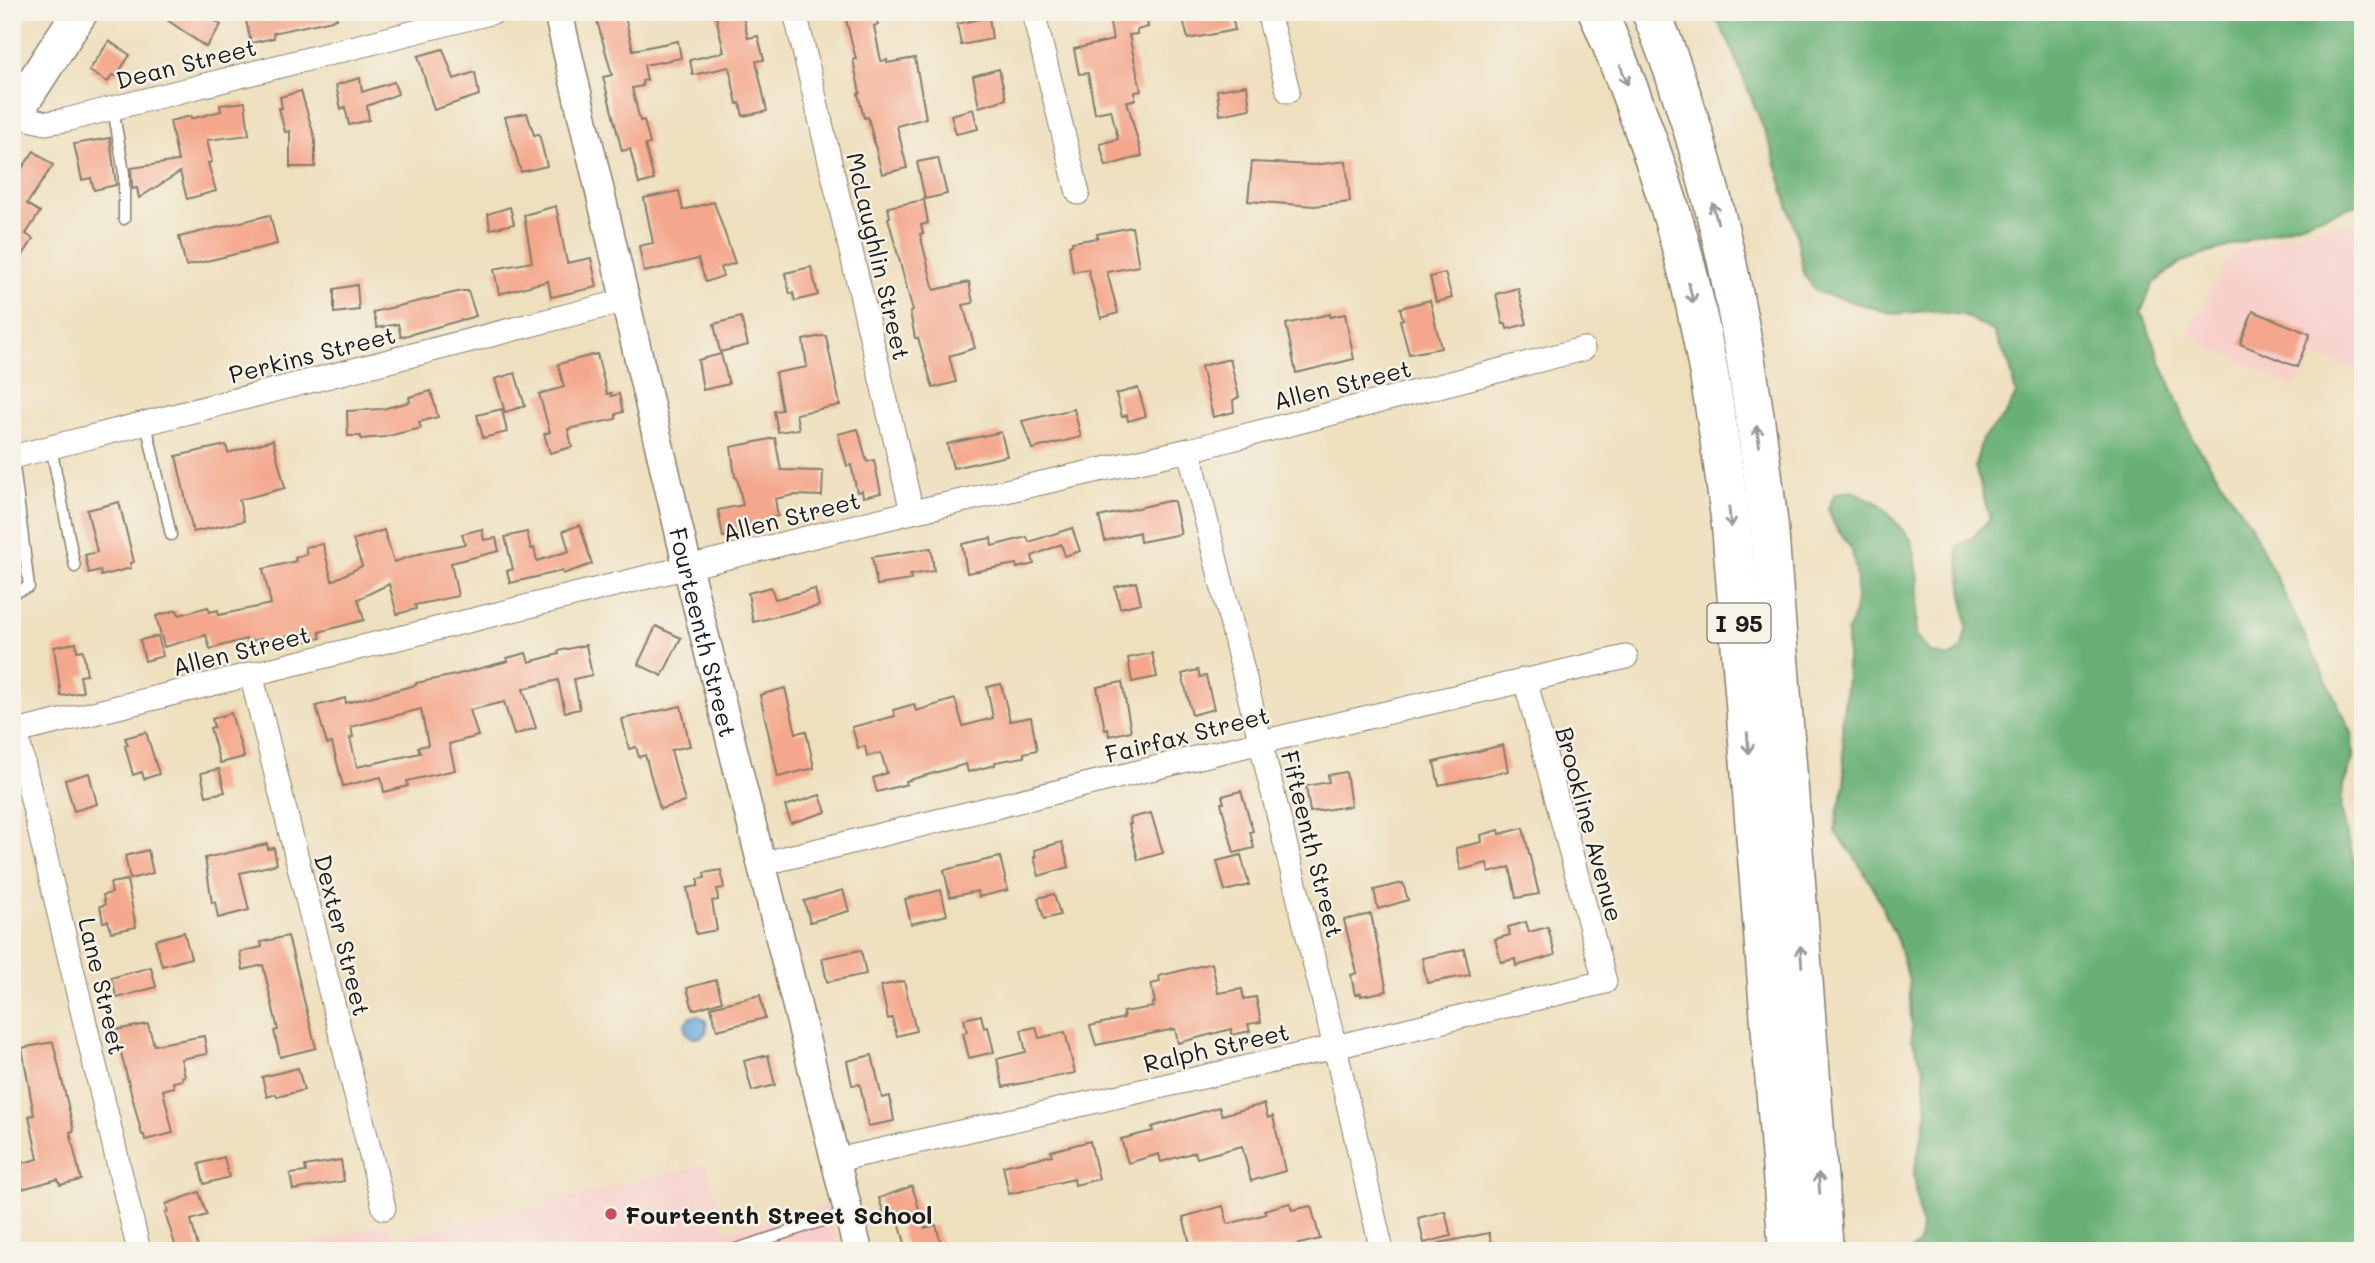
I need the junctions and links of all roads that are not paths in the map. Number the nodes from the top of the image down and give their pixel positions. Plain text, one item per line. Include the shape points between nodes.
1 (80, 12) edge
2 (494, 12) edge
3 (558, 12) edge
4 (795, 12) edge
5 (1033, 12) edge
6 (1268, 12) edge
7 (1598, 12) edge
8 (1651, 12) edge
9 (1288, 91) dead end
10 (113, 108) junction
11 (13, 115) edge
12 (1078, 193) dead end
13 (124, 219) dead end
14 (624, 301) junction
15 (1583, 349) dead end
16 (146, 423) junction
17 (51, 446) junction
18 (1189, 450) junction
19 (12, 457) edge
20 (912, 512) junction
21 (171, 535) dead end
22 (75, 567) dead end
23 (688, 569) junction
24 (12, 593) edge
25 (1626, 657) dead end
26 (251, 674) junction
27 (1525, 679) junction
28 (14, 733) edge
29 (1261, 743) junction
30 (761, 864) junction
31 (1605, 982) joint
32 (1335, 1047) junction
33 (837, 1160) junction
34 (384, 1208) dead end
35 (849, 1212) junction
36 (139, 1251) edge
37 (730, 1251) edge
38 (858, 1251) edge
39 (1382, 1251) edge
40 (1788, 1251) edge
41 (1824, 1251) edge

1 - 11 main road
2 - 10 street, Dean Street
3 - 14 street, Fourteenth Street
4 - 20 street, McLaughlin Street
5 - 12 street
6 - 9 street
7 -> 40 highway, I 95 via 1626,78 1674,224 1721,449 1731,525
41 -> 8 highway, I 95 via 1760,454 1722,240 1681,95
10 - 11 street, Dean Street via 52,123
10 - 13 lane via 124,173
14 - 16 street, Perkins Street
14 - 23 street, Fourteenth Street
15 - 18 street, Allen Street
16 - 17 street, Perkins Street
16 - 21 lane
17 - 19 street, Perkins Street
17 - 22 lane
18 - 20 street, Allen Street
18 - 29 street, Fifteenth Street
19 - 24 lane via 30,587
20 - 23 street, Allen Street
23 - 26 street, Allen Street
23 - 30 street, Fourteenth Street
25 - 27 street, Fairfax Street
26 - 28 street, Allen Street
26 - 34 street, Dexter Street
27 - 29 street, Fairfax Street
27 - 31 street, Brookline Avenue
28 - 36 street, Lane Street
29 - 30 street, Fairfax Street
29 - 32 street, Fifteenth Street
30 - 33 street, Fourteenth Street
31 - 32 street, Ralph Street
32 - 33 street, Ralph Street
32 - 39 street, Fifteenth Street
33 - 35 street, Fourteenth Street
35 - 37 lane
35 - 38 street, Fourteenth Street

